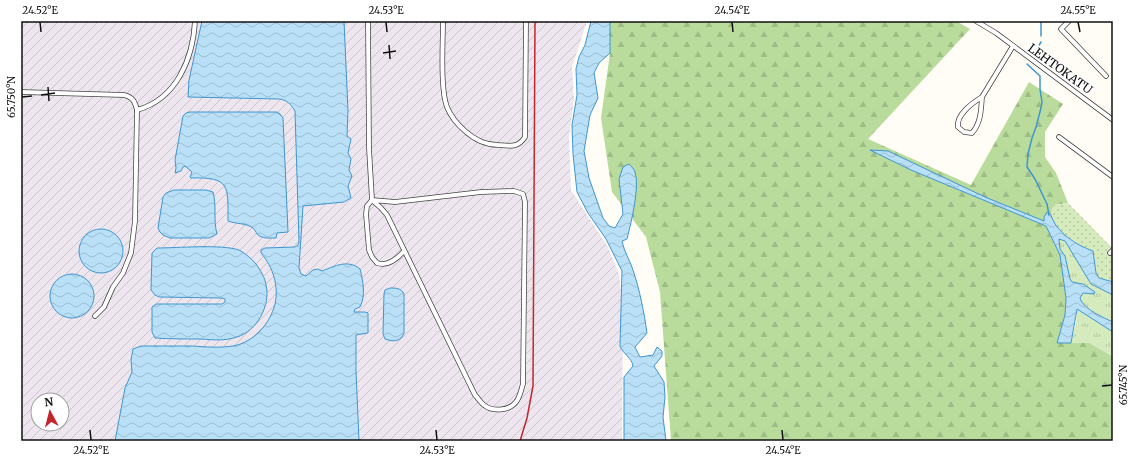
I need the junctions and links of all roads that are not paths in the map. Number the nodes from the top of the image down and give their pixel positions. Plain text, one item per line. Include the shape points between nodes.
1 (195, 21) edge
2 (368, 21) edge
3 (443, 21) edge
4 (526, 21) edge
5 (976, 21) edge
6 (1069, 21) edge
7 (1013, 46) junction
8 (1106, 76) dead end
9 (21, 92) edge
10 (982, 97) junction
11 (137, 110) junction
12 (1113, 120) edge
13 (1059, 137) dead end
14 (1113, 177) edge
15 (372, 200) junction
16 (404, 251) junction
17 (95, 316) dead end

1 - 11 street via 189,58 181,75 161,98
2 - 15 street
3 - 4 street via 443,83 446,106 455,122 479,141 491,145 510,146 517,145 525,137
5 - 7 street, LEHTOKATU
6 - 8 street via 1061,29
7 - 10 street
7 - 12 street, LEHTOKATU
9 - 11 street via 124,95 130,96
10 - 10 street via 959,118 958,127 964,132 972,133 978,125
11 - 17 street via 135,221 131,253 104,307
13 - 14 street
15 - 16 street via 387,215
15 - 16 street via 367,206 366,214 372,257 377,263 384,264 394,261
15 - 16 street via 395,202 481,192 514,191 523,194 525,202 522,384 518,399 509,408 491,408 484,405 475,395

